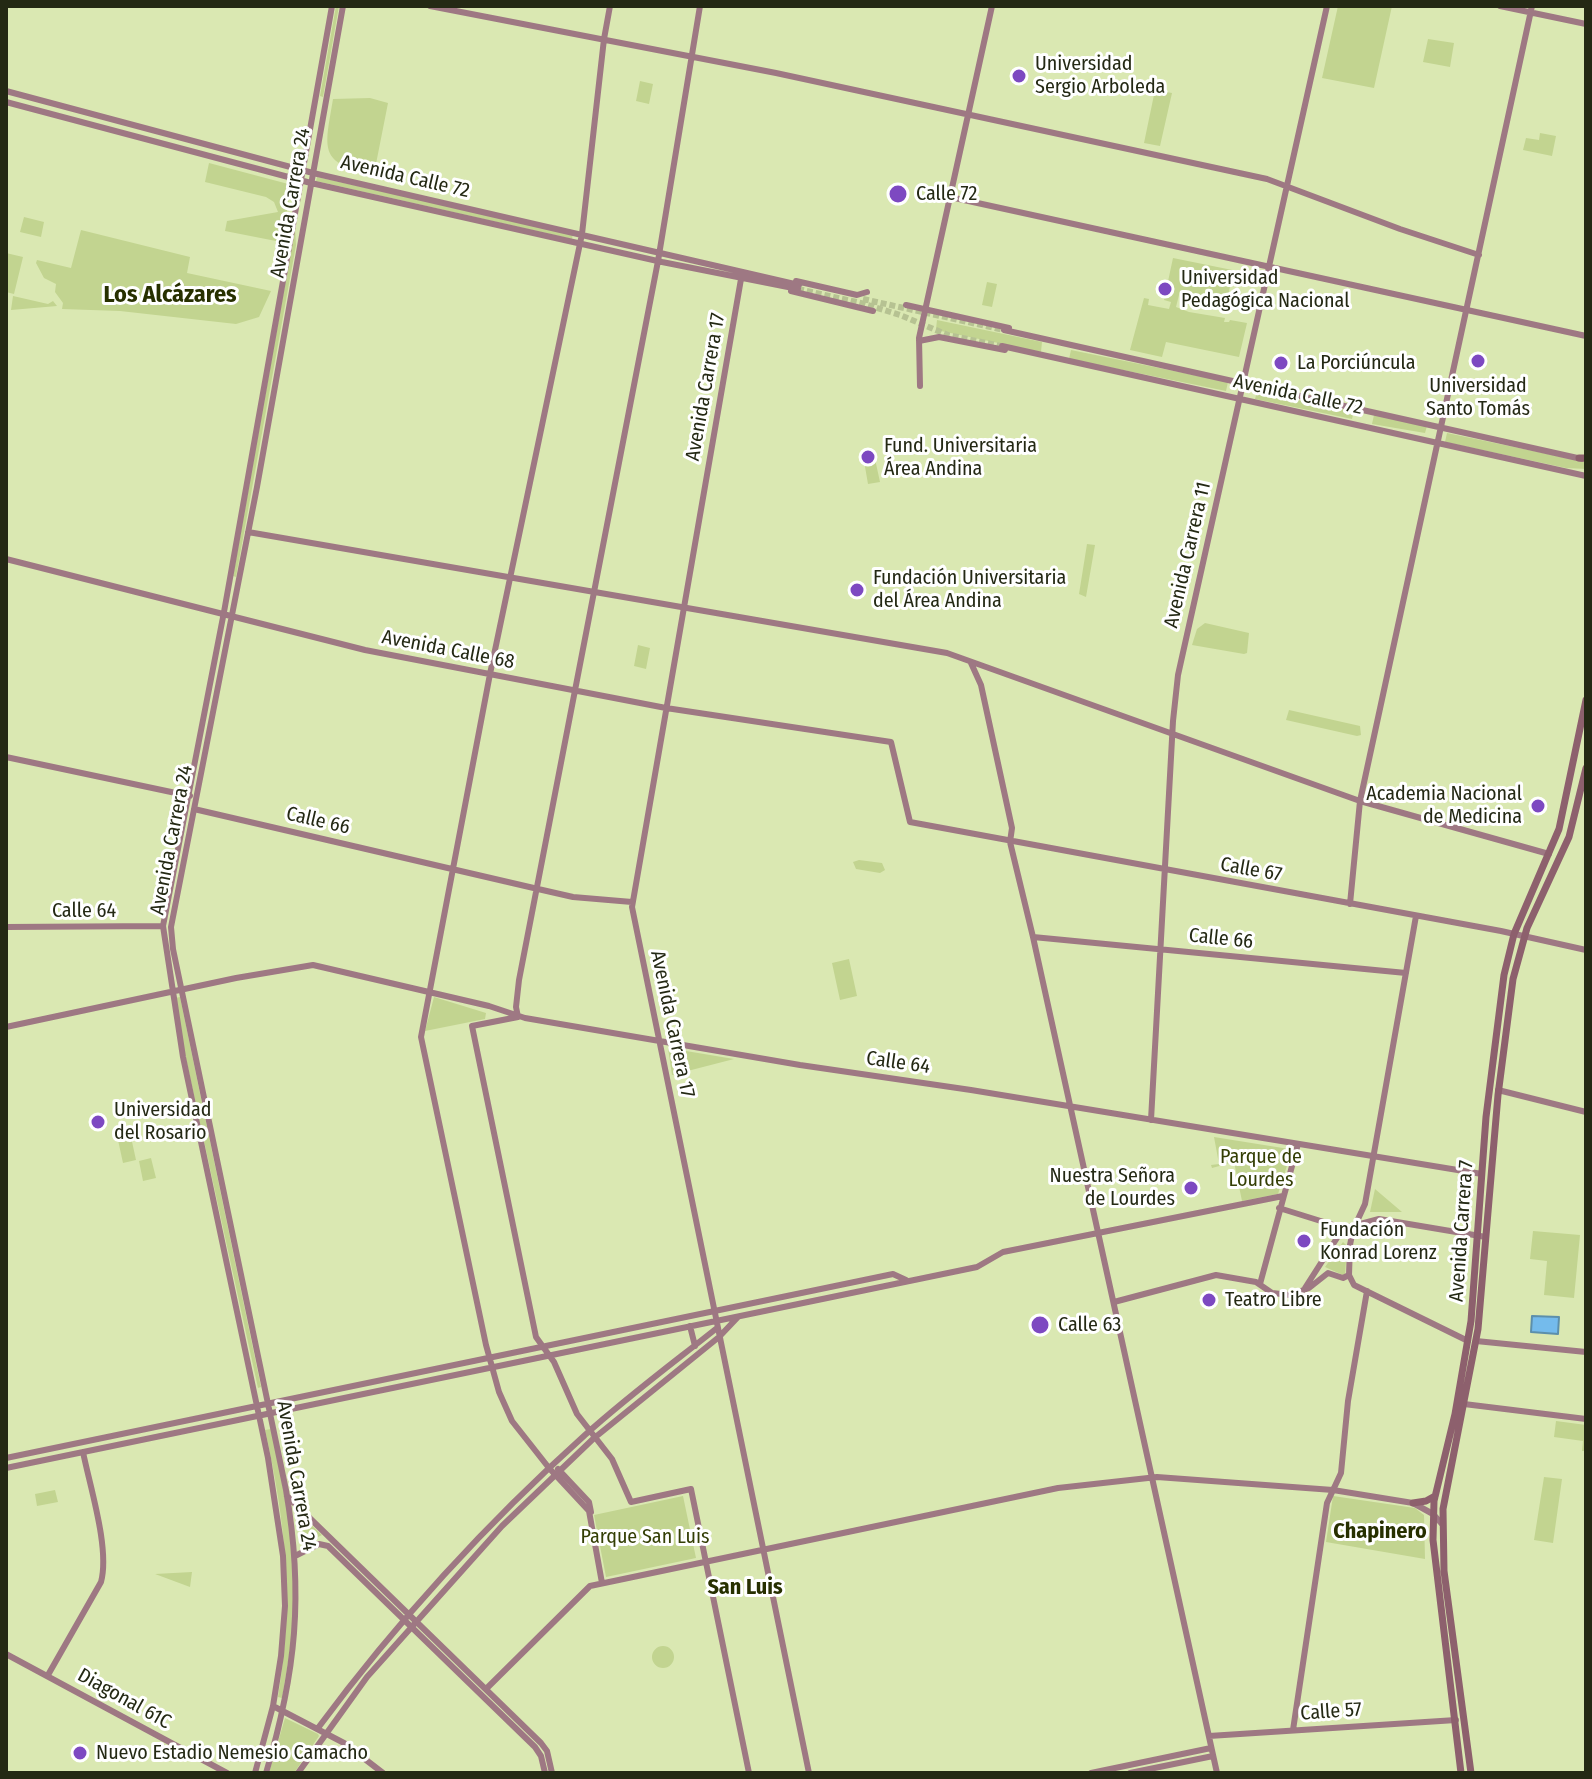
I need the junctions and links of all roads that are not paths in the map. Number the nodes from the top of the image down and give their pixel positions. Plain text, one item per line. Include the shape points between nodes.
1 (332, 6) edge
2 (343, 6) edge
3 (430, 6) edge
4 (610, 6) edge
5 (700, 6) edge
6 (992, 6) edge
7 (1327, 6) edge
8 (1500, 6) edge
9 (1532, 9) edge
10 (1586, 24) edge
11 (604, 39) junction
12 (691, 56) junction
13 (6, 91) edge
14 (314, 100) junction
15 (6, 102) edge
16 (326, 102) junction
17 (968, 114) junction
18 (303, 171) junction
19 (313, 173) junction
20 (301, 181) junction
21 (311, 183) junction
22 (1287, 186) junction
23 (950, 197) junction
24 (582, 234) junction
25 (580, 243) junction
26 (660, 251) junction
27 (1479, 255) junction
28 (658, 261) junction
29 (1269, 266) junction
30 (741, 270) junction
31 (741, 279) junction
32 (867, 292) tunnel mouth
33 (906, 305) dead end
34 (925, 310) junction
35 (1466, 310) junction
36 (873, 311) dead end
37 (1004, 330) tunnel mouth
38 (1586, 336) edge
39 (919, 341) junction
40 (1058, 341) junction
41 (1002, 346) tunnel mouth
42 (1055, 359) junction
43 (1243, 382) junction
44 (920, 386) dead end
45 (1239, 399) junction
46 (1440, 425) junction
47 (1436, 442) junction
48 (1584, 458) edge
49 (1586, 476) edge
50 (248, 532) junction
51 (6, 559) edge
52 (510, 578) junction
53 (595, 593) junction
54 (684, 608) junction
55 (224, 612) junction
56 (233, 614) junction
57 (971, 663) junction
58 (490, 674) junction
59 (575, 690) junction
60 (1586, 700) edge
61 (666, 708) junction
62 (1173, 735) junction
63 (6, 757) edge
64 (1586, 768) edge
65 (188, 795) junction
66 (196, 797) junction
67 (1360, 801) junction
68 (194, 809) junction
69 (910, 822) joint
70 (1010, 842) junction
71 (1550, 854) junction
72 (453, 869) junction
73 (1164, 871) junction
74 (538, 889) junction
75 (632, 902) junction
76 (1350, 904) junction
77 (1416, 916) junction
78 (163, 926) junction
79 (6, 927) edge
80 (1514, 934) junction
81 (1525, 936) junction
82 (1033, 937) junction
83 (1161, 949) junction
84 (1586, 950) edge
85 (1406, 973) junction
86 (182, 990) junction
87 (430, 991) junction
88 (172, 992) junction
89 (518, 1017) junction
90 (6, 1027) edge
91 (660, 1042) junction
92 (1498, 1090) junction
93 (1069, 1107) junction
94 (1586, 1112) edge
95 (1151, 1120) junction
96 (1298, 1144) junction
97 (1374, 1156) junction
98 (1482, 1174) junction
99 (1283, 1196) junction
100 (1279, 1208) junction
101 (1355, 1225) junction
102 (1344, 1227) junction
103 (1098, 1233) junction
104 (1482, 1236) junction
105 (1336, 1242) junction
106 (1350, 1245) junction
107 (1349, 1275) junction
108 (913, 1279) junction
109 (1260, 1284) junction
110 (1303, 1291) junction
111 (1367, 1291) junction
112 (1114, 1302) junction
113 (714, 1311) junction
114 (744, 1314) junction
115 (717, 1324) junction
116 (690, 1326) junction
117 (719, 1337) junction
118 (1472, 1341) junction
119 (695, 1346) junction
120 (543, 1347) junction
121 (1586, 1352) edge
122 (549, 1356) junction
123 (490, 1358) junction
124 (492, 1368) junction
125 (1464, 1404) junction
126 (268, 1406) junction
127 (257, 1408) junction
128 (270, 1415) junction
129 (260, 1417) junction
130 (1586, 1419) edge
131 (590, 1431) junction
132 (596, 1437) junction
133 (81, 1443) junction
134 (83, 1452) junction
135 (6, 1458) edge
136 (551, 1466) junction
137 (6, 1468) edge
138 (557, 1472) junction
139 (1152, 1477) junction
140 (1333, 1490) junction
141 (287, 1496) junction
142 (1435, 1496) junction
143 (1413, 1503) junction
144 (1433, 1514) junction
145 (1442, 1524) junction
146 (763, 1548) junction
147 (295, 1556) junction
148 (706, 1561) junction
149 (602, 1583) junction
150 (408, 1618) junction
151 (415, 1624) junction
152 (6, 1654) edge
153 (48, 1675) junction
154 (487, 1688) junction
155 (273, 1706) junction
156 (284, 1711) junction
157 (1456, 1720) junction
158 (318, 1728) junction
159 (1293, 1730) junction
160 (326, 1732) junction
161 (1209, 1736) junction
162 (1212, 1752) junction
163 (544, 1754) junction
164 (227, 1773) edge
165 (255, 1773) edge
166 (266, 1773) edge
167 (298, 1773) edge
168 (383, 1773) edge
169 (545, 1773) edge
170 (552, 1773) edge
171 (749, 1773) edge
172 (809, 1773) edge
173 (1091, 1773) edge
174 (1130, 1773) edge
175 (1217, 1773) edge
176 (1461, 1773) edge
177 (1471, 1773) edge

1 - 14 main road, Avenida Carrera 24
2 - 16 main road, Avenida Carrera 24
3 - 11 main road
4 - 11 main road
5 - 12 main road
6 - 17 main road
7 - 22 main road, Avenida Carrera 11
8 - 9 main road
9 - 10 main road
9 - 27 main road
11 - 12 main road
11 - 24 main road
12 - 17 main road
12 - 26 main road
13 - 18 main road, Avenida Calle 72
14 - 16 main road
14 - 18 main road, Avenida Carrera 24
15 - 20 main road, Avenida Calle 72
16 - 19 main road, Avenida Carrera 24
17 - 22 main road
17 - 23 main road
18 - 19 main road, Avenida Calle 72
18 - 20 main road, Avenida Carrera 24
19 - 21 main road, Avenida Carrera 24
19 - 24 main road, Avenida Calle 72
20 - 21 main road, Avenida Calle 72
20 - 55 main road, Avenida Carrera 24
21 - 25 main road, Avenida Calle 72
21 - 50 main road, Avenida Carrera 24
22 - 27 main road
22 - 29 main road, Avenida Carrera 11
23 - 29 main road
23 - 34 main road
24 - 25 main road
24 - 26 main road, Avenida Calle 72
25 - 28 main road, Avenida Calle 72
25 - 52 main road
26 - 28 main road
26 - 30 main road, Avenida Calle 72
27 - 35 main road
28 - 31 main road, Avenida Calle 72
28 - 53 main road
29 - 35 main road
29 - 43 main road, Avenida Carrera 11
30 - 31 main road, Avenida Calle 72 via 798,287
30 - 32 main road via 857,295
31 - 36 main road
31 - 54 main road, Avenida Carrera 17
33 - 34 main road
34 - 39 main road
34 - 40 main road
35 - 38 main road
35 - 46 main road
37 - 40 main road, Avenida Calle 72
39 - 42 main road via 942,337
39 - 44 main road
40 - 43 main road, Avenida Calle 72
41 - 42 main road, Avenida Calle 72
42 - 45 main road, Avenida Calle 72
43 - 45 main road, Avenida Carrera 11
43 - 46 main road, Avenida Calle 72
45 - 47 main road, Avenida Calle 72
45 - 62 main road, Avenida Carrera 11 via 1178,675
46 - 47 main road
46 - 48 main road, Avenida Calle 72
47 - 49 main road, Avenida Calle 72
47 - 67 main road
50 - 52 main road
50 - 56 main road, Avenida Carrera 24
51 - 55 main road, Avenida Calle 68
52 - 53 main road
52 - 58 main road
53 - 54 main road
53 - 59 main road
54 - 57 main road via 941,652
54 - 61 main road, Avenida Carrera 17
55 - 56 main road, Avenida Calle 68
55 - 65 main road, Avenida Carrera 24
56 - 58 main road, Avenida Calle 68 via 365,650
56 - 66 main road, Avenida Carrera 24
57 - 62 main road
57 - 70 main road via 981,685 1012,828
58 - 59 main road, Avenida Calle 68
58 - 72 main road
59 - 61 main road, Avenida Calle 68
59 - 74 main road
60 - 71 main road, Avenida Carrera 7 via 1563,816
61 - 69 main road, Avenida Calle 68 via 891,742
61 - 75 main road, Avenida Carrera 17
62 - 67 main road
62 - 73 main road, Avenida Carrera 11
63 - 65 main road
64 - 81 main road, Avenida Carrera 7 via 1566,846
65 - 66 main road
65 - 68 main road
65 - 78 main road, Avenida Carrera 24
66 - 68 main road, Avenida Carrera 24
67 - 71 main road
67 - 76 main road
68 - 72 main road, Calle 66
68 - 86 main road, Avenida Carrera 24 via 171,927
69 - 70 main road, Calle 67
70 - 73 main road, Calle 67
70 - 82 main road
71 - 80 main road, Avenida Carrera 7
72 - 74 main road, Calle 66
72 - 87 main road
73 - 76 main road, Calle 67
73 - 83 main road, Avenida Carrera 11
74 - 75 main road, Calle 66
74 - 89 main road via 519,980
75 - 91 main road, Avenida Carrera 17
76 - 77 main road, Calle 67
77 - 80 main road, Calle 67
77 - 85 main road
78 - 79 main road, Calle 64
78 - 88 main road, Avenida Carrera 24
80 - 81 main road, Calle 67
80 - 98 main road, Avenida Carrera 7 via 1501,994
81 - 84 main road, Calle 67
81 - 92 main road, Avenida Carrera 7
82 - 83 main road, Calle 66
82 - 93 main road
83 - 85 main road, Calle 66
83 - 95 main road, Avenida Carrera 11
85 - 97 main road
86 - 87 main road, Calle 64 via 313,965
86 - 88 main road
86 - 126 main road, Avenida Carrera 24
87 - 89 main road, Calle 64
87 - 123 main road via 421,1037
88 - 90 main road
88 - 127 main road, Avenida Carrera 24
89 - 91 main road, Calle 64
89 - 120 main road via 472,1026 536,1337
91 - 93 main road, Calle 64
91 - 113 main road, Avenida Carrera 17
92 - 94 main road
92 - 104 main road, Avenida Carrera 7
93 - 95 main road, Calle 64
93 - 103 main road
95 - 96 main road, Calle 64
96 - 97 main road, Calle 64
96 - 99 main road
97 - 98 main road, Calle 64
97 - 101 main road via 1364,1209
98 - 104 main road, Avenida Carrera 7
99 - 100 main road
99 - 103 main road
100 - 102 main road
100 - 109 main road
101 - 102 main road
101 - 104 main road via 1379,1219
101 - 106 main road
102 - 105 main road
103 - 108 main road via 1003,1252 977,1267
103 - 112 main road
104 - 118 main road, Avenida Carrera 7
105 - 106 main road
105 - 110 main road
106 - 107 main road
107 - 110 main road via 1328,1273
107 - 111 main road via 1354,1285
108 - 113 main road via 893,1274
108 - 114 main road
109 - 110 main road via 1277,1294
109 - 112 main road via 1208,1276
111 - 118 main road
111 - 140 main road via 1340,1477
112 - 139 main road
113 - 115 main road, Avenida Carrera 17
113 - 120 main road
114 - 115 main road
114 - 117 main road
115 - 116 main road
115 - 117 main road, Avenida Carrera 17
115 - 119 main road
116 - 119 main road
116 - 122 main road
117 - 132 main road
117 - 146 main road, Avenida Carrera 17
118 - 121 main road
118 - 125 main road, Avenida Carrera 7
118 - 142 main road, Avenida Carrera 7
119 - 131 main road
120 - 122 main road
120 - 123 main road
122 - 124 main road
122 - 131 main road
123 - 124 main road
123 - 126 main road
124 - 128 main road
124 - 136 main road via 512,1421
125 - 130 main road
125 - 145 main road, Avenida Carrera 7
126 - 127 main road
126 - 128 main road, Avenida Carrera 24
127 - 129 main road, Avenida Carrera 24
127 - 133 main road
128 - 129 main road
128 - 141 main road, Avenida Carrera 24
129 - 134 main road
129 - 155 main road, Avenida Carrera 24 via 285,1585
131 - 132 main road
131 - 136 main road
132 - 138 main road
132 - 148 main road via 631,1502 691,1489
133 - 134 main road
133 - 135 main road
134 - 137 main road
134 - 153 main road via 104,1569
136 - 138 main road
136 - 150 main road
138 - 149 main road via 587,1507
138 - 151 main road
139 - 140 main road
139 - 146 main road via 1058,1488
139 - 161 main road
140 - 143 main road
140 - 159 main road
141 - 147 main road, Avenida Carrera 24
141 - 150 main road
142 - 143 main road
142 - 144 main road, Avenida Carrera 7
143 - 144 main road
144 - 145 main road
144 - 157 main road, Avenida Carrera 7
145 - 177 main road, Avenida Carrera 7
146 - 148 main road
146 - 172 main road, Avenida Carrera 17
147 - 150 main road via 324,1543
147 - 156 main road, Avenida Carrera 24 via 297,1617
148 - 149 main road
148 - 171 main road
149 - 154 main road via 586,1588
150 - 151 main road
150 - 158 main road
151 - 154 main road
151 - 160 main road
151 - 163 main road
152 - 153 main road, Diagonal 61C
153 - 164 main road, Diagonal 61C
154 - 163 main road
155 - 156 main road
155 - 165 main road, Avenida Carrera 24
156 - 158 main road
156 - 166 main road, Avenida Carrera 24
157 - 159 main road, Calle 57
157 - 176 main road, Avenida Carrera 7
158 - 160 main road
159 - 161 main road, Calle 57
160 - 167 main road
160 - 168 main road
161 - 162 main road
162 - 173 main road
162 - 174 main road
162 - 175 main road
163 - 169 main road
163 - 170 main road

